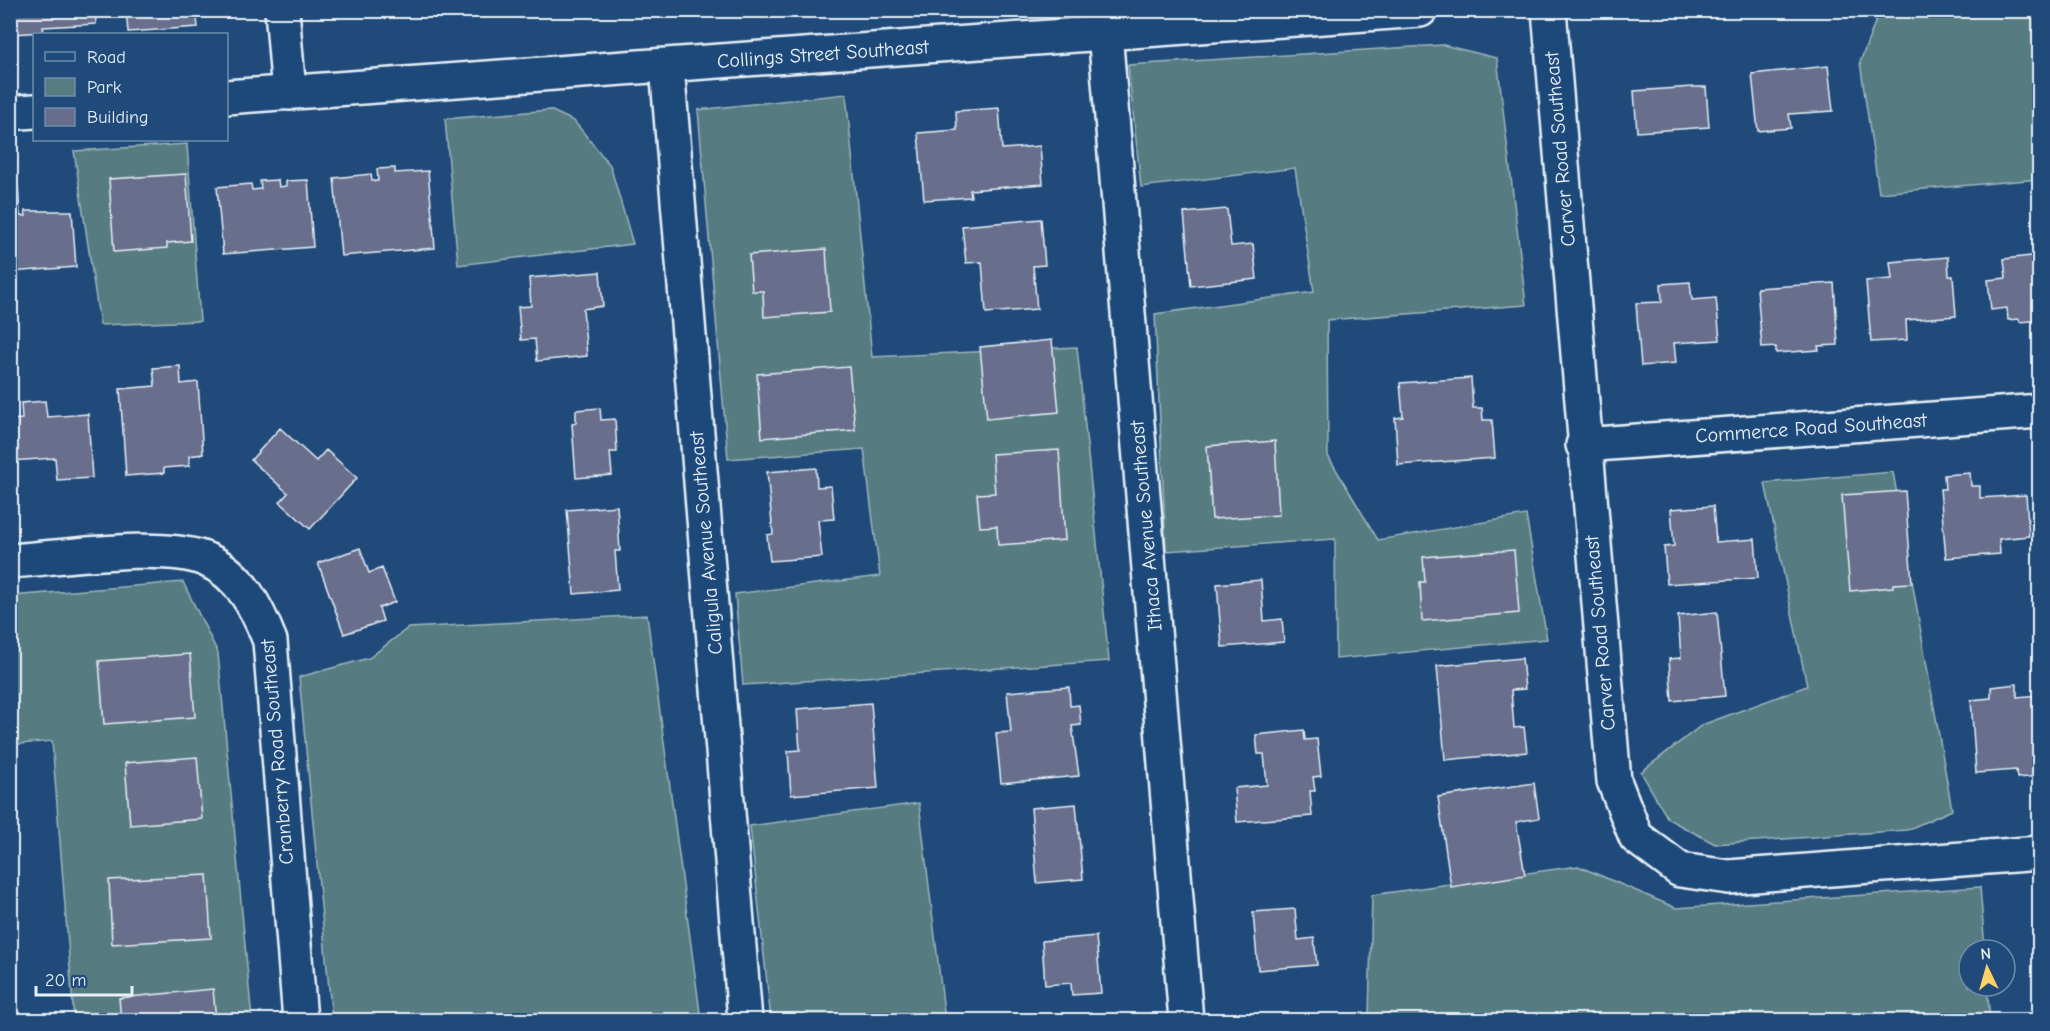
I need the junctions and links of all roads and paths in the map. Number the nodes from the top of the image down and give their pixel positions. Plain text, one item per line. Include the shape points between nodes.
1 (282, 10) edge
2 (1420, 10) edge
3 (1549, 10) edge
4 (1105, 32) junction
5 (667, 66) junction
6 (289, 93) junction
7 (228, 97) edge
8 (33, 111) edge
9 (10, 113) edge
10 (2040, 411) edge
11 (1583, 444) junction
12 (10, 561) edge
13 (2040, 853) edge
14 (300, 1020) edge
15 (745, 1020) edge
16 (1186, 1020) edge

1 - 6 street
2 - 4 street, Collings Street Southeast
3 - 11 street, Carver Road Southeast
4 - 5 street, Collings Street Southeast
4 - 16 street, Ithaca Avenue Southeast
5 - 6 street, Collings Street Southeast
5 - 15 street, Caligula Avenue Southeast
6 - 7 street, Collings Street Southeast
8 - 9 street
10 - 11 street, Commerce Road Southeast
11 - 13 street, Carver Road Southeast via 1614,781 1636,837 1680,870 1729,877
12 - 14 street, Cranberry Road Southeast via 157,550 206,559 239,584 257,609 270,641

